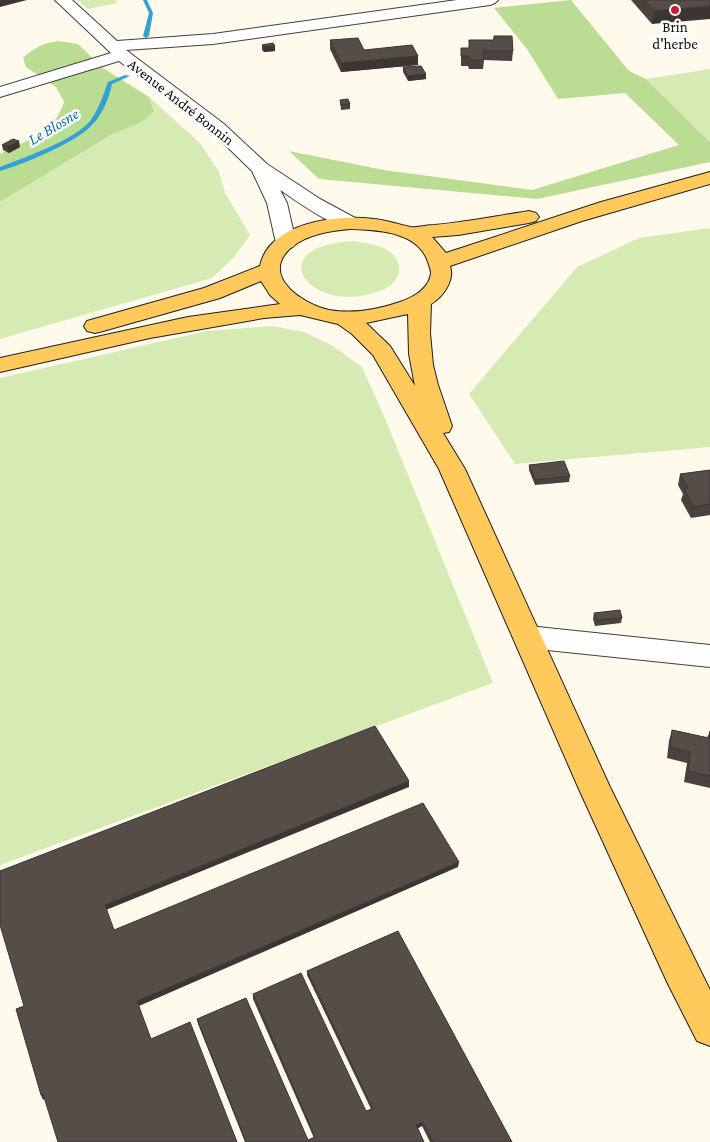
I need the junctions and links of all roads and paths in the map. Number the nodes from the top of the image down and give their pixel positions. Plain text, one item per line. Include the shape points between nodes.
1 (63, 0) edge
2 (490, 0) edge
3 (213, 39) junction
4 (122, 55) junction
5 (0, 92) edge
6 (260, 168) junction
7 (710, 178) edge
8 (661, 190) junction
9 (350, 223) junction
10 (409, 233) junction
11 (286, 242) junction
12 (441, 262) junction
13 (269, 270) junction
14 (420, 302) junction
15 (302, 308) junction
16 (344, 318) junction
17 (0, 354) edge
18 (0, 365) edge
19 (452, 468) junction
20 (528, 638) junction
21 (710, 656) edge
22 (710, 1028) edge

1 - 4 street, Avenue André Bonnin
2 - 3 street
3 - 4 street
3 - 4 street
4 - 5 street
4 - 6 street, Avenue André Bonnin via 218,128
6 - 9 street, Avenue André Bonnin
6 - 11 street, Avenue André Bonnin via 277,203
7 - 8 main road
8 - 10 main road via 500,222
8 - 12 main road
9 - 10 main road via 378,225
9 - 11 main road via 314,229
10 - 12 main road via 430,246
11 - 13 main road via 274,255
12 - 14 main road via 441,276 435,290
13 - 15 main road via 277,291
13 - 17 main road via 212,293
14 - 16 main road via 398,312
14 - 19 main road via 422,366
15 - 16 main road
15 - 18 main road via 210,318
16 - 19 main road via 382,351
19 - 20 main road
20 - 21 street
20 - 22 main road via 681,972

